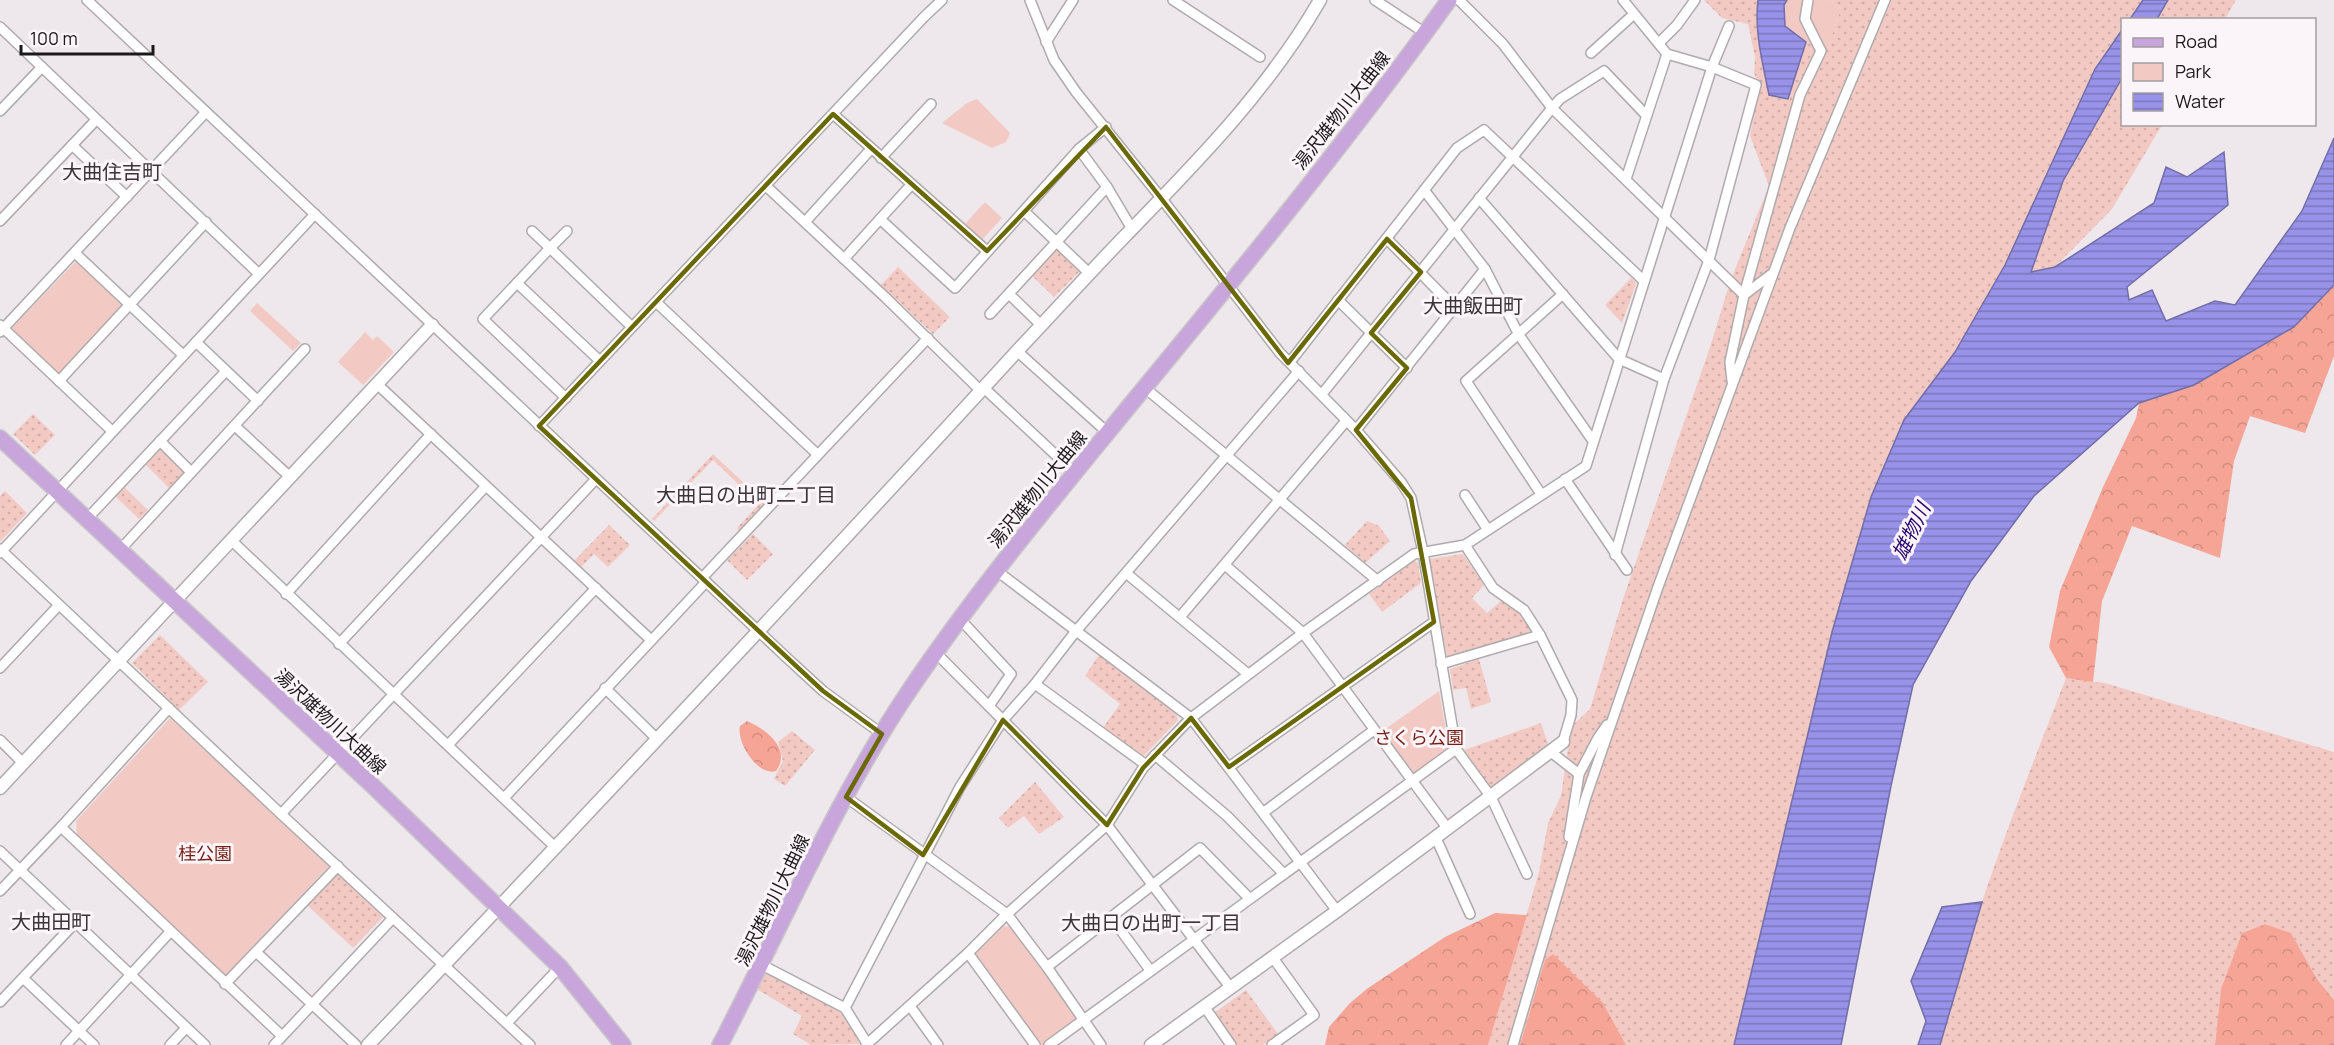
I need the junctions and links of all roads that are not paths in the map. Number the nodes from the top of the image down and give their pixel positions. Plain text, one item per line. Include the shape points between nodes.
1 (87, 0) edge
2 (942, 0) edge
3 (1030, 0) edge
4 (1073, 0) edge
5 (1173, 0) edge
6 (1320, 0) edge
7 (1375, 0) edge
8 (1449, 0) edge
9 (1459, 0) edge
10 (1695, 0) edge
11 (1808, 0) edge
12 (1885, 0) edge
13 (1625, 1) edge
14 (1634, 14) junction
15 (1729, 26) dead end
16 (0, 27) edge
17 (1425, 33) junction
18 (1046, 42) junction
19 (1659, 43) junction
20 (1591, 53) dead end
21 (1667, 54) junction
22 (1260, 57) dead end
23 (42, 67) junction
24 (1712, 67) junction
25 (932, 104) dead end
26 (1552, 108) junction
27 (0, 111) edge
28 (206, 112) junction
29 (833, 114) junction
30 (1646, 115) junction
31 (96, 120) junction
32 (1106, 127) junction
33 (72, 145) junction
34 (871, 149) junction
35 (1079, 149) junction
36 (1512, 156) junction
37 (881, 159) junction
38 (152, 171) junction
39 (1626, 179) junction
40 (911, 185) junction
41 (766, 186) junction
42 (1107, 187) junction
43 (1424, 190) junction
44 (126, 197) junction
45 (1479, 198) junction
46 (1162, 199) junction
47 (1024, 211) junction
48 (315, 214) junction
49 (1664, 218) junction
50 (880, 219) junction
51 (0, 221) edge
52 (206, 222) junction
53 (805, 222) junction
54 (1132, 229) junction
55 (1454, 230) junction
56 (532, 231) dead end
57 (567, 231) dead end
58 (1387, 239) junction
59 (1057, 241) junction
60 (550, 248) junction
61 (987, 251) junction
62 (75, 253) junction
63 (843, 259) junction
64 (1709, 260) junction
65 (1485, 269) junction
66 (1421, 272) junction
67 (1774, 272) junction
68 (1089, 273) junction
69 (259, 274) junction
70 (1644, 281) junction
71 (517, 283) junction
72 (1227, 285) junction
73 (1009, 294) junction
74 (1563, 294) junction
75 (1744, 295) junction
76 (1338, 300) junction
77 (656, 302) junction
78 (129, 304) junction
79 (1455, 308) junction
80 (990, 314) dead end
81 (432, 325) junction
82 (1041, 325) junction
83 (632, 327) junction
84 (1, 329) edge
85 (1371, 333) junction
86 (1519, 335) junction
87 (928, 338) junction
88 (196, 342) junction
89 (305, 349) dead end
90 (1017, 351) junction
91 (183, 355) junction
92 (1619, 358) junction
93 (600, 361) junction
94 (1290, 362) junction
95 (1407, 368) junction
96 (226, 371) junction
97 (1299, 371) junction
98 (1664, 379) junction
99 (59, 381) junction
100 (1733, 383) junction
101 (377, 384) junction
102 (1145, 387) junction
103 (982, 390) junction
104 (1322, 394) junction
105 (566, 398) junction
106 (258, 401) junction
107 (1346, 421) junction
108 (235, 426) junction
109 (539, 426) junction
110 (1356, 430) junction
111 (112, 432) junction
112 (1108, 433) junction
113 (431, 434) junction
114 (0, 438) edge
115 (160, 441) junction
116 (1593, 441) junction
117 (817, 454) junction
118 (1226, 454) junction
119 (191, 472) junction
120 (1075, 473) junction
121 (290, 477) junction
122 (596, 479) junction
123 (1565, 479) junction
124 (486, 486) junction
125 (57, 492) junction
126 (1541, 494) junction
127 (1465, 495) dead end
128 (1280, 500) junction
129 (86, 520) junction
130 (1488, 530) junction
131 (540, 537) junction
132 (231, 540) junction
133 (1465, 545) junction
134 (1, 551) edge
135 (119, 551) junction
136 (1424, 552) junction
137 (1615, 555) junction
138 (1225, 564) junction
139 (1628, 570) dead end
140 (997, 571) junction
141 (1126, 573) junction
142 (704, 580) junction
143 (1378, 581) junction
144 (596, 588) junction
145 (286, 594) junction
146 (174, 602) junction
147 (59, 605) junction
148 (1180, 617) junction
149 (960, 619) junction
150 (1434, 622) junction
151 (758, 631) junction
152 (1076, 631) junction
153 (1303, 633) junction
154 (1540, 635) junction
155 (651, 640) junction
156 (339, 644) junction
157 (936, 653) junction
158 (118, 661) junction
159 (1441, 664) junction
160 (0, 668) edge
161 (1248, 674) junction
162 (1035, 684) junction
163 (1342, 686) junction
164 (605, 688) junction
165 (392, 693) junction
166 (989, 706) junction
167 (169, 708) junction
168 (1191, 717) junction
169 (1003, 720) junction
170 (1611, 721) junction
171 (1374, 730) junction
172 (882, 734) junction
173 (656, 738) junction
174 (0, 740) edge
175 (1563, 742) joint
176 (448, 745) junction
177 (1456, 749) junction
178 (1551, 752) junction
179 (336, 753) junction
180 (1155, 755) junction
181 (23, 763) junction
182 (1146, 765) junction
183 (1229, 766) junction
184 (1579, 774) junction
185 (1411, 781) junction
186 (0, 788) edge
187 (846, 797) junction
188 (1491, 797) junction
189 (504, 798) junction
190 (1264, 813) junction
191 (281, 814) junction
192 (1107, 825) junction
193 (61, 827) junction
194 (1448, 829) junction
195 (1436, 838) junction
196 (554, 846) junction
197 (0, 851) edge
198 (924, 855) junction
199 (1569, 856) junction
200 (1301, 861) junction
201 (338, 866) junction
202 (20, 870) junction
203 (1284, 874) junction
204 (1527, 874) dead end
205 (1152, 885) junction
206 (0, 891) edge
207 (1249, 898) junction
208 (499, 907) junction
209 (1337, 911) junction
210 (1006, 914) junction
211 (1470, 914) dead end
212 (1111, 917) junction
213 (393, 918) junction
214 (75, 923) junction
215 (170, 932) junction
216 (1193, 939) junction
217 (256, 952) junction
218 (968, 953) junction
219 (1273, 958) junction
220 (445, 965) junction
221 (762, 965) junction
222 (560, 967) junction
223 (1047, 967) junction
224 (1150, 970) junction
225 (130, 976) junction
226 (24, 978) junction
227 (225, 984) junction
228 (1230, 987) junction
229 (0, 1002) edge
230 (314, 1004) junction
231 (910, 1006) junction
232 (1204, 1006) junction
233 (845, 1008) junction
234 (1083, 1019) junction
235 (507, 1023) junction
236 (186, 1028) junction
237 (79, 1031) junction
238 (282, 1036) junction
239 (66, 1045) edge
240 (94, 1045) edge
241 (170, 1045) edge
242 (206, 1045) edge
243 (274, 1045) edge
244 (356, 1045) edge
245 (368, 1045) edge
246 (530, 1045) edge
247 (623, 1045) edge
248 (720, 1045) edge
249 (867, 1045) edge
250 (938, 1045) edge
251 (1035, 1045) edge
252 (1049, 1045) edge
253 (1101, 1045) edge
254 (1151, 1045) edge
255 (1231, 1045) edge
256 (1272, 1045) edge
257 (1513, 1045) edge

1 - 28 street
2 - 29 street
3 - 18 street
4 - 18 street
5 - 22 street
6 - 46 street via 1259,92
7 - 17 street
8 - 17 main road, 湯沢雄物川大曲線
9 - 26 street via 1503,44
10 - 19 street
11 - 75 street via 1805,19 1821,51 1800,95
12 - 67 street
13 - 14 street
14 - 19 street
14 - 20 street
15 - 24 street
16 - 23 street
17 - 72 main road, 湯沢雄物川大曲線 via 1341,145
18 - 32 street via 1063,75
19 - 21 street
21 - 24 street
21 - 30 street
23 - 27 street
23 - 31 street
24 - 49 street
24 - 64 street via 1756,85
25 - 37 street
26 - 30 street via 1604,72
26 - 36 street
26 - 39 street
28 - 38 street
28 - 48 street
29 - 34 street
29 - 41 street
30 - 39 street
31 - 33 street
31 - 38 street
32 - 35 street
32 - 46 street
33 - 44 street
33 - 51 street
34 - 37 street
34 - 53 street
35 - 42 street
35 - 47 street
36 - 43 street via 1484,130 1457,148
36 - 45 street
36 - 70 street
37 - 40 street
38 - 44 street
38 - 52 street
39 - 49 street
40 - 50 street
40 - 61 street
41 - 53 street
41 - 77 street
42 - 54 street
42 - 59 street
43 - 55 street
43 - 58 street
44 - 62 street
45 - 55 street
45 - 74 street
46 - 54 street
46 - 72 street
47 - 59 street
47 - 61 street
48 - 69 street
48 - 81 street
49 - 64 street
49 - 70 street
50 - 61 street via 955,288
50 - 63 street
52 - 69 street
52 - 78 street
53 - 63 street
54 - 68 street
55 - 65 street
55 - 66 street
56 - 60 street
57 - 60 street
58 - 66 street
58 - 76 street
59 - 68 street
59 - 73 street
60 - 71 street
60 - 83 street
62 - 78 street
62 - 84 street
63 - 87 street
64 - 75 street
64 - 98 street
65 - 79 street
65 - 86 street
66 - 79 street
66 - 85 street
67 - 75 street
67 - 100 street
68 - 82 street
69 - 88 street
70 - 92 street
71 - 93 street
71 - 105 street via 483,319
72 - 94 street
72 - 102 main road, 湯沢雄物川大曲線
73 - 80 street
73 - 82 street
74 - 86 street
74 - 92 street
75 - 100 street via 1730,362
76 - 85 street
76 - 94 street
77 - 83 street
77 - 117 street
78 - 91 street
78 - 99 street
79 - 95 street
81 - 101 street
81 - 109 street
82 - 90 street
83 - 93 street
84 - 99 street
85 - 95 street
85 - 104 street
86 - 116 street
86 - 126 street via 1466,381
87 - 103 street
87 - 117 street
88 - 91 street
88 - 96 street
89 - 106 street
90 - 103 street
90 - 112 street
91 - 111 street
92 - 98 street
92 - 116 street
93 - 105 street
94 - 97 street
95 - 110 street
96 - 106 street
96 - 115 street
97 - 104 street
97 - 118 street
98 - 137 street
99 - 111 street
100 - 170 street
101 - 113 street
101 - 121 street
102 - 112 main road, 湯沢雄物川大曲線
102 - 118 street
103 - 120 street
103 - 151 street
104 - 107 street
105 - 109 street
106 - 108 street
107 - 110 street
107 - 128 street
108 - 119 street
108 - 121 street
109 - 122 street
110 - 136 street via 1411,498
111 - 125 street
112 - 120 main road, 湯沢雄物川大曲線
113 - 124 street
113 - 145 street
114 - 125 main road, 湯沢雄物川大曲線
115 - 119 street
115 - 129 street
116 - 123 street via 1586,466
117 - 142 street
118 - 128 street
118 - 141 street
119 - 135 street
120 - 140 main road, 湯沢雄物川大曲線
121 - 132 street
122 - 131 street
122 - 142 street
123 - 126 street
123 - 137 street
124 - 131 street
124 - 156 street
125 - 129 main road, 湯沢雄物川大曲線
125 - 134 street
126 - 130 street
127 - 130 street
128 - 138 street
128 - 143 street
129 - 135 main road, 湯沢雄物川大曲線
130 - 133 street
131 - 144 street
131 - 165 street
132 - 145 street
132 - 146 street
133 - 136 street
133 - 154 street via 1493,588 1524,610
134 - 147 street
135 - 146 main road, 湯沢雄物川大曲線
136 - 143 street via 1414,554
136 - 150 street
137 - 139 street
138 - 148 street
138 - 153 street
140 - 149 main road, 湯沢雄物川大曲線
140 - 152 street
141 - 148 street
141 - 152 street
142 - 151 street
142 - 155 street
143 - 153 street
144 - 155 street
144 - 176 street
145 - 156 street
146 - 158 street
146 - 179 main road, 湯沢雄物川大曲線
147 - 158 street
147 - 160 street
148 - 161 street
149 - 157 main road, 湯沢雄物川大曲線
149 - 166 street via 1011,674
150 - 159 street
150 - 163 street
151 - 172 street via 823,691
151 - 173 street
152 - 162 street
152 - 168 street
153 - 161 street
153 - 163 street
154 - 159 street
154 - 175 street via 1572,699
155 - 164 street
156 - 165 street
157 - 166 street
157 - 172 main road, 湯沢雄物川大曲線
158 - 167 street
158 - 181 street
159 - 177 street
161 - 168 street
162 - 169 street
162 - 182 street
163 - 171 street
163 - 183 street
164 - 173 street
164 - 189 street
165 - 176 street
165 - 179 street
166 - 169 street
167 - 191 street
167 - 193 street
168 - 180 street
168 - 183 street
169 - 192 street
169 - 198 street via 960,787
170 - 184 street
170 - 199 street
171 - 185 street
171 - 190 street
172 - 187 main road, 湯沢雄物川大曲線
173 - 196 street
174 - 181 street
175 - 178 street
176 - 189 street
177 - 185 street
177 - 188 street
178 - 184 street
178 - 188 street
179 - 191 street
179 - 208 main road, 湯沢雄物川大曲線
180 - 182 street
180 - 203 street via 1227,816
181 - 186 street
182 - 192 street
183 - 190 street
184 - 199 street
185 - 194 street
185 - 200 street
187 - 198 street
187 - 221 main road, 湯沢雄物川大曲線
188 - 194 street
188 - 204 street
189 - 196 street
190 - 200 street
191 - 201 street
192 - 205 street
192 - 210 street
193 - 202 street
193 - 215 street
194 - 195 street
195 - 209 street
195 - 211 street
196 - 208 street
197 - 202 street
198 - 210 street
198 - 233 street
199 - 257 street
200 - 203 street
200 - 209 street
201 - 213 street
201 - 217 street
202 - 206 street
202 - 214 street
203 - 207 street
205 - 207 street via 1200,848
205 - 212 street
205 - 216 street
207 - 216 street
208 - 220 street
208 - 222 main road, 湯沢雄物川大曲線
209 - 219 street
210 - 218 street
210 - 223 street
212 - 223 street
212 - 224 street
213 - 220 street
213 - 230 street
214 - 225 street
214 - 226 street
215 - 225 street
215 - 227 street
216 - 224 street
216 - 228 street
217 - 227 street
217 - 230 street
218 - 231 street
218 - 251 street
219 - 228 street
219 - 256 street via 1314,1015
220 - 235 street
220 - 245 street
221 - 233 street
221 - 248 main road, 湯沢雄物川大曲線
222 - 235 street
222 - 247 main road, 湯沢雄物川大曲線
223 - 234 street
224 - 234 street
225 - 236 street
225 - 237 street
226 - 229 street
226 - 237 street
227 - 238 street
228 - 232 street
230 - 238 street
230 - 244 street
231 - 249 street
231 - 250 street
232 - 254 street
232 - 255 street
233 - 249 street
234 - 252 street
234 - 253 street
235 - 246 street
236 - 241 street
236 - 242 street
237 - 239 street
237 - 240 street
238 - 243 street

